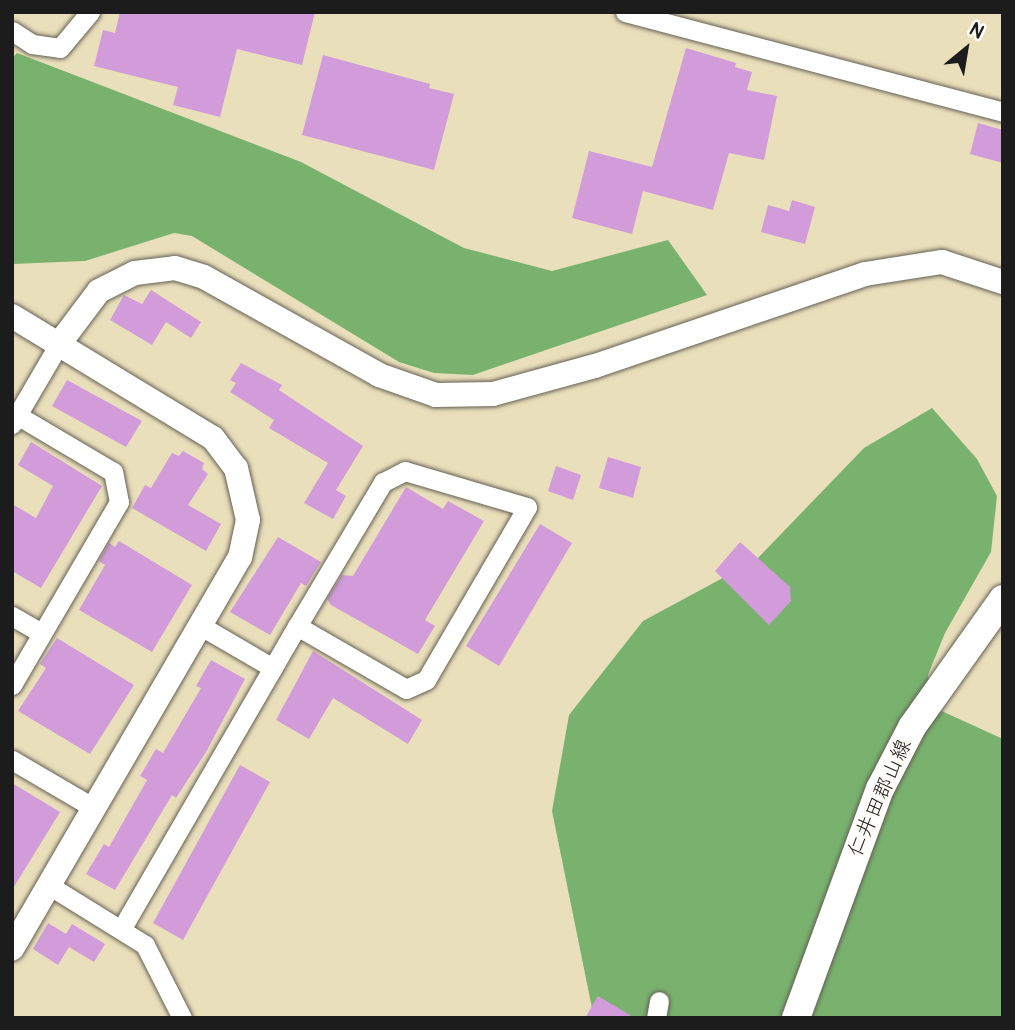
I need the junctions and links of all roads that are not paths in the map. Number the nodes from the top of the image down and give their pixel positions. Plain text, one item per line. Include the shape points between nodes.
1 (90, 12) edge
2 (625, 12) edge
3 (12, 31) edge
4 (1003, 112) edge
5 (1003, 282) edge
6 (12, 316) edge
7 (59, 344) junction
8 (15, 419) edge
9 (1003, 599) edge
10 (12, 616) edge
11 (201, 626) junction
12 (297, 626) junction
13 (41, 633) junction
14 (273, 668) junction
15 (12, 685) edge
16 (12, 760) edge
17 (94, 808) junction
18 (50, 886) junction
19 (122, 928) junction
20 (12, 949) edge
21 (181, 1018) edge
22 (796, 1018) edge

1 - 3 street via 61,48 32,44
2 - 4 street
5 - 7 street via 942,262 865,274 596,366 493,394 436,395 379,375 204,277 175,268 135,273 99,291
6 - 7 street
7 - 8 street
7 - 11 street via 195,423 236,468 248,510 245,541
8 - 13 street via 117,477 119,502
9 - 22 main road, 仁井田郡山線 via 912,727 880,789
10 - 13 street
11 - 14 street
11 - 17 street
12 - 12 street via 407,689 426,680 527,507 405,471 383,482
12 - 14 street
13 - 15 street
14 - 19 street
16 - 17 street
17 - 18 street
18 - 19 street
18 - 20 street
19 - 21 street via 151,951

